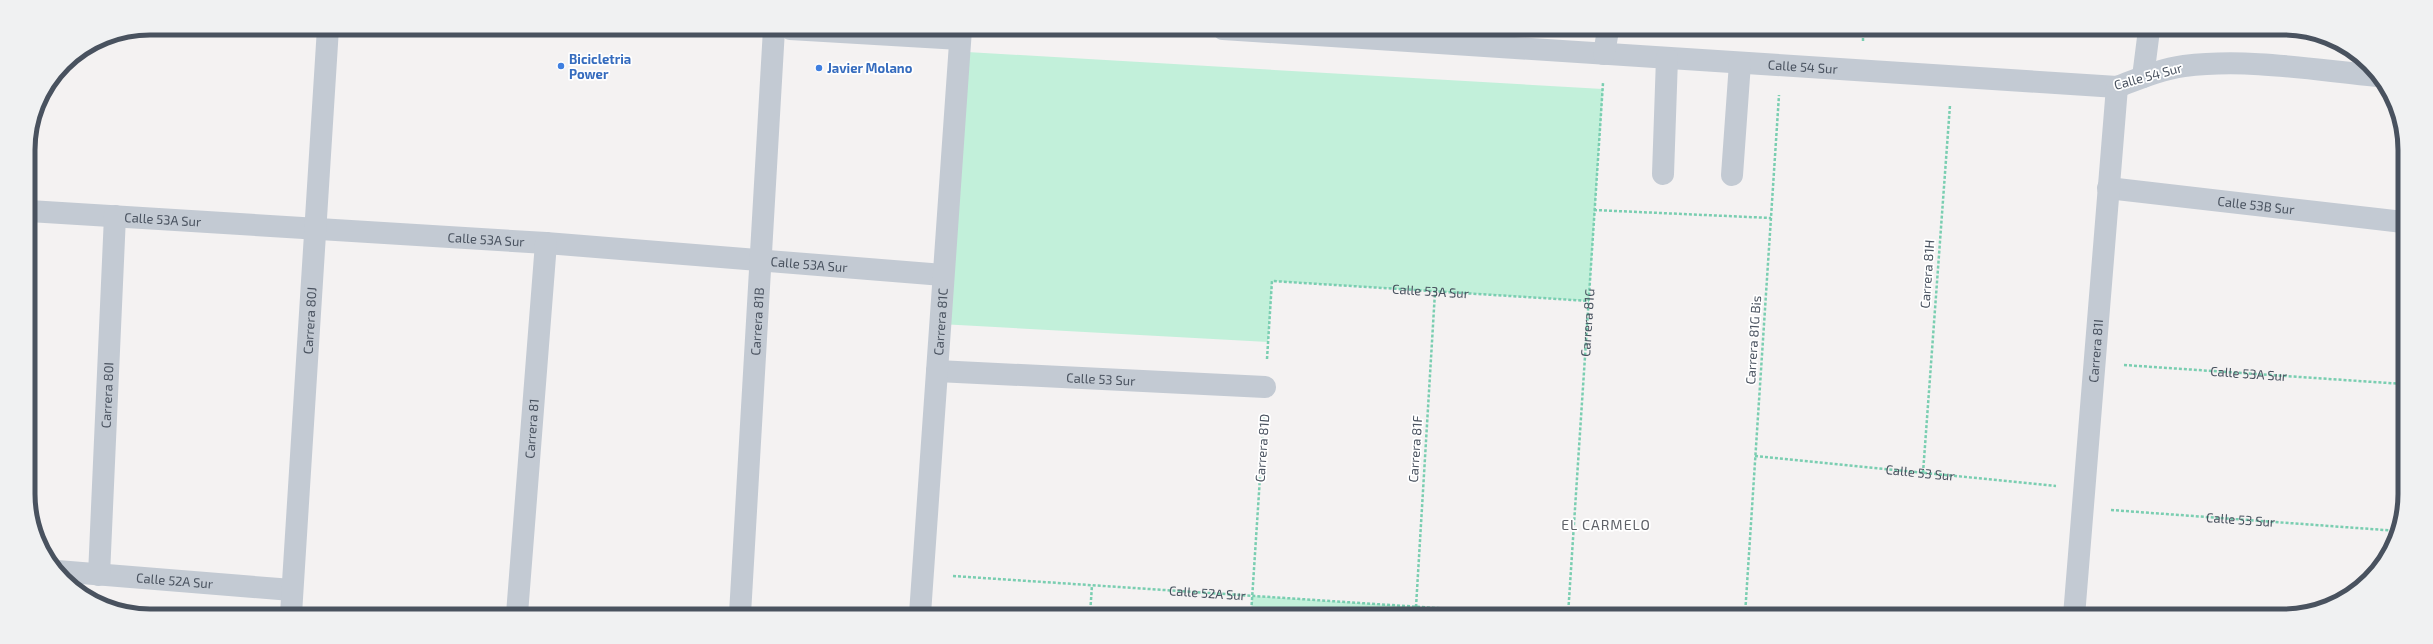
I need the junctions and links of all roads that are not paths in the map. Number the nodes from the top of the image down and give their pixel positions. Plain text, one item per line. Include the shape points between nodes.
1 (328, 35) edge
2 (774, 35) edge
3 (961, 35) edge
4 (1352, 35) edge
5 (1607, 35) edge
6 (2148, 35) edge
7 (1604, 54) junction
8 (1667, 58) junction
9 (1740, 63) junction
10 (2369, 75) edge
11 (2143, 77) junction
12 (2117, 87) junction
13 (1663, 174) dead end
14 (1732, 175) dead end
15 (2108, 188) junction
16 (35, 211) edge
17 (115, 216) junction
18 (2398, 221) edge
19 (315, 229) junction
20 (546, 243) junction
21 (761, 259) junction
22 (943, 275) junction
23 (937, 371) junction
24 (1265, 387) road end
25 (67, 573) edge
26 (99, 575) junction
27 (292, 590) junction
28 (291, 609) edge
29 (517, 609) edge
30 (740, 609) edge
31 (920, 609) edge
32 (2075, 609) edge

1 - 19 street, Carrera 80J
2 - 21 street, Carrera 81B
3 - 22 street, Carrera 81C
4 - 7 street, Calle 54 Sur
5 - 7 street
6 - 11 street
7 - 8 street, Calle 54 Sur
8 - 9 street, Calle 54 Sur
8 - 13 street
9 - 12 street, Calle 54 Sur
9 - 14 street
10 - 11 street, Calle 54 Sur via 2262,63 2183,66
11 - 12 street, Calle 54 Sur
12 - 15 street, Carrera 81I
15 - 18 street, Calle 53B Sur
15 - 32 street, Carrera 81I
16 - 17 street, Calle 53A Sur
17 - 19 street, Calle 53A Sur
17 - 26 street, Carrera 80I
19 - 20 street, Calle 53A Sur
19 - 27 street, Carrera 80J
20 - 21 street, Calle 53A Sur
20 - 29 street, Carrera 81
21 - 22 street, Calle 53A Sur
21 - 30 street, Carrera 81B
22 - 23 street, Carrera 81C
23 - 24 street, Calle 53 Sur
23 - 31 street, Carrera 81C
25 - 26 street, Calle 52A Sur
26 - 27 street, Calle 52A Sur
27 - 28 street, Carrera 80J

